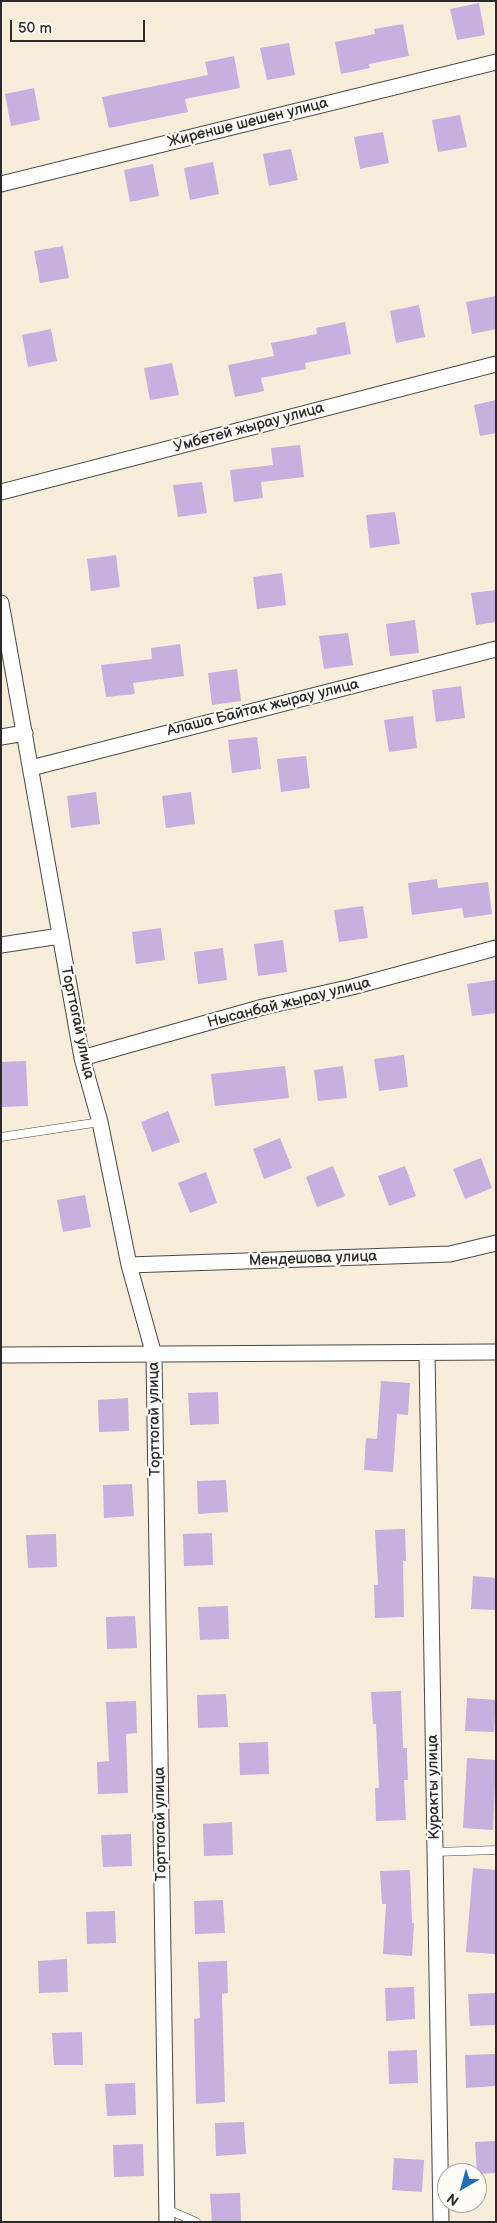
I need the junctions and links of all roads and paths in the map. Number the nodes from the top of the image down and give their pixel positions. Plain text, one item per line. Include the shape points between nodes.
1 (496, 62) edge
2 (1, 184) edge
3 (496, 364) edge
4 (1, 492) edge
5 (1, 602) edge
6 (496, 649) edge
7 (25, 733) junction
8 (1, 737) edge
9 (31, 768) junction
10 (60, 936) junction
11 (1, 945) edge
12 (496, 948) edge
13 (82, 1058) junction
14 (100, 1122) junction
15 (1, 1137) edge
16 (496, 1242) edge
17 (129, 1265) junction
18 (496, 1352) edge
19 (426, 1353) junction
20 (1, 1355) edge
21 (154, 1355) junction
22 (496, 1850) edge
23 (435, 1852) junction
24 (166, 2215) edge
25 (196, 2222) edge
26 (442, 2222) edge

1 - 2 street, Жиренше шешен улица
3 - 4 street, Умбетей жырау улица
5 - 7 street, Торттогай улица
6 - 9 street, Алаша Байтак жырау улица
7 - 8 street
7 - 9 street, Торттогай улица
9 - 10 street, Торттогай улица
10 - 11 street
10 - 13 street, Торттогай улица
12 - 13 street, Нысанбай жырау улица via 263,1007
13 - 14 street, Торттогай улица
14 - 15 lane
14 - 17 street, Торттогай улица
16 - 17 street, Мендешова улица via 450,1254
17 - 21 street, Торттогай улица
18 - 19 street
19 - 21 street
19 - 23 street, Куракты улица
20 - 21 street
21 - 24 street, Торттогай улица
22 - 23 lane
23 - 26 street, Куракты улица
24 - 25 lane

